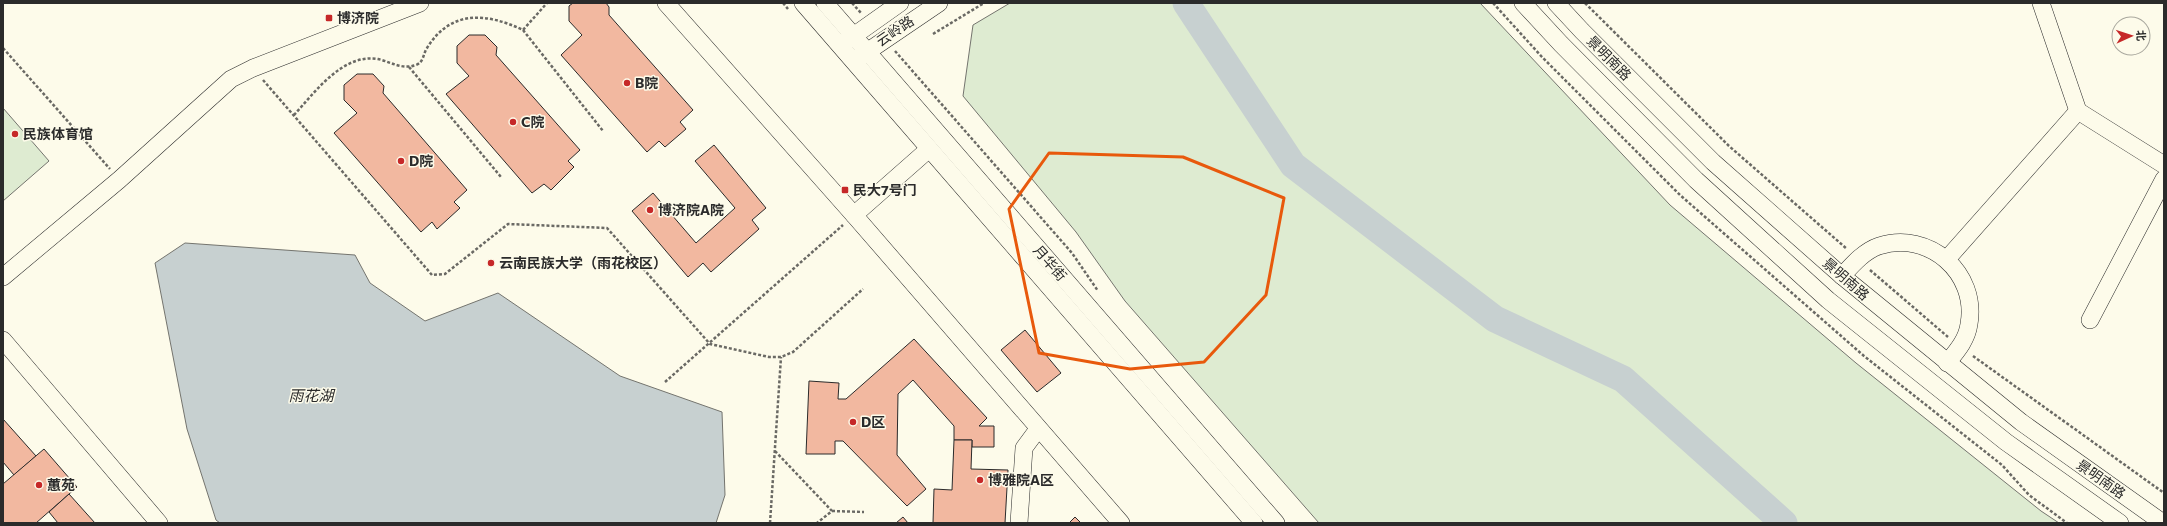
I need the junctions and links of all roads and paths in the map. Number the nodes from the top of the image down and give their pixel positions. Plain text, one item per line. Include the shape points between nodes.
1 (420, 3) edge
2 (547, 3) edge
3 (666, 3) edge
4 (802, 3) edge
5 (824, 3) edge
6 (852, 3) edge
7 (900, 3) edge
8 (939, 3) edge
9 (984, 3) edge
10 (1523, 3) edge
11 (1556, 3) edge
12 (2041, 3) edge
13 (870, 24) junction
14 (523, 30) junction
15 (933, 34) dead end
16 (853, 35) junction
17 (884, 39) junction
18 (840, 46) junction
19 (3, 48) edge
20 (866, 50) junction
21 (853, 62) junction
22 (409, 67) junction
23 (253, 68) junction
24 (2078, 111) junction
25 (294, 115) junction
26 (603, 131) dead end
27 (929, 149) junction
28 (2164, 165) edge
29 (501, 177) dead end
30 (2164, 179) edge
31 (119, 180) junction
32 (854, 215) junction
33 (1947, 259) junction
34 (1842, 276) junction
35 (3, 278) edge
36 (863, 289) dead end
37 (1101, 296) dead end
38 (2090, 320) dead end
39 (3, 340) edge
40 (710, 344) junction
41 (781, 358) junction
42 (1946, 363) junction
43 (666, 382) dead end
44 (1038, 429) junction
45 (775, 450) junction
46 (832, 511) junction
47 (864, 512) dead end
48 (159, 523) edge
49 (770, 523) edge
50 (817, 523) edge
51 (1019, 523) edge
52 (1121, 523) edge
53 (1254, 523) edge
54 (1276, 523) edge
55 (2120, 523) edge
56 (2163, 523) edge

1 - 23 street
2 - 14 path
3 - 32 street
4 - 18 street, 月华街
5 - 16 street, 月华街
6 - 13 path
7 - 13 street, 云岭路
8 - 17 street, 云岭路
9 - 15 path
10 - 55 street, 景明南路 via 1696,180 1828,300 2006,442
11 - 34 street, 景明南路 via 1713,162
12 - 24 street
13 - 16 street, 云岭路
14 - 22 path via 502,20 477,16 456,22 439,32 426,49 424,58 418,64
14 - 26 path
16 - 18 street, 云岭路
16 - 20 street, 月华街
17 - 20 street, 云岭路
17 - 37 path via 1072,253
18 - 21 street, 月华街
19 - 31 path
20 - 21 street, 云岭路
20 - 54 street, 月华街
21 - 27 street, 月华街
22 - 25 path via 366,58 353,63 324,82
22 - 29 path
23 - 25 path
23 - 31 street via 231,79
24 - 28 street
24 - 33 street
25 - 40 path via 432,276 445,274 508,224 607,228
27 - 32 street
27 - 53 street, 月华街
30 - 38 street
31 - 35 street
32 - 40 path
32 - 44 street
33 - 34 street via 1926,247 1902,242 1879,246 1858,259
33 - 42 street via 1962,278 1970,301 1969,325 1960,347
34 - 42 street, 景明南路
36 - 41 path via 793,352
39 - 48 street
40 - 41 path
40 - 43 path
41 - 45 path
42 - 56 street, 景明南路 via 2021,422
44 - 51 street via 1024,448
44 - 52 street
45 - 46 path
45 - 49 path
46 - 47 path
46 - 50 path

